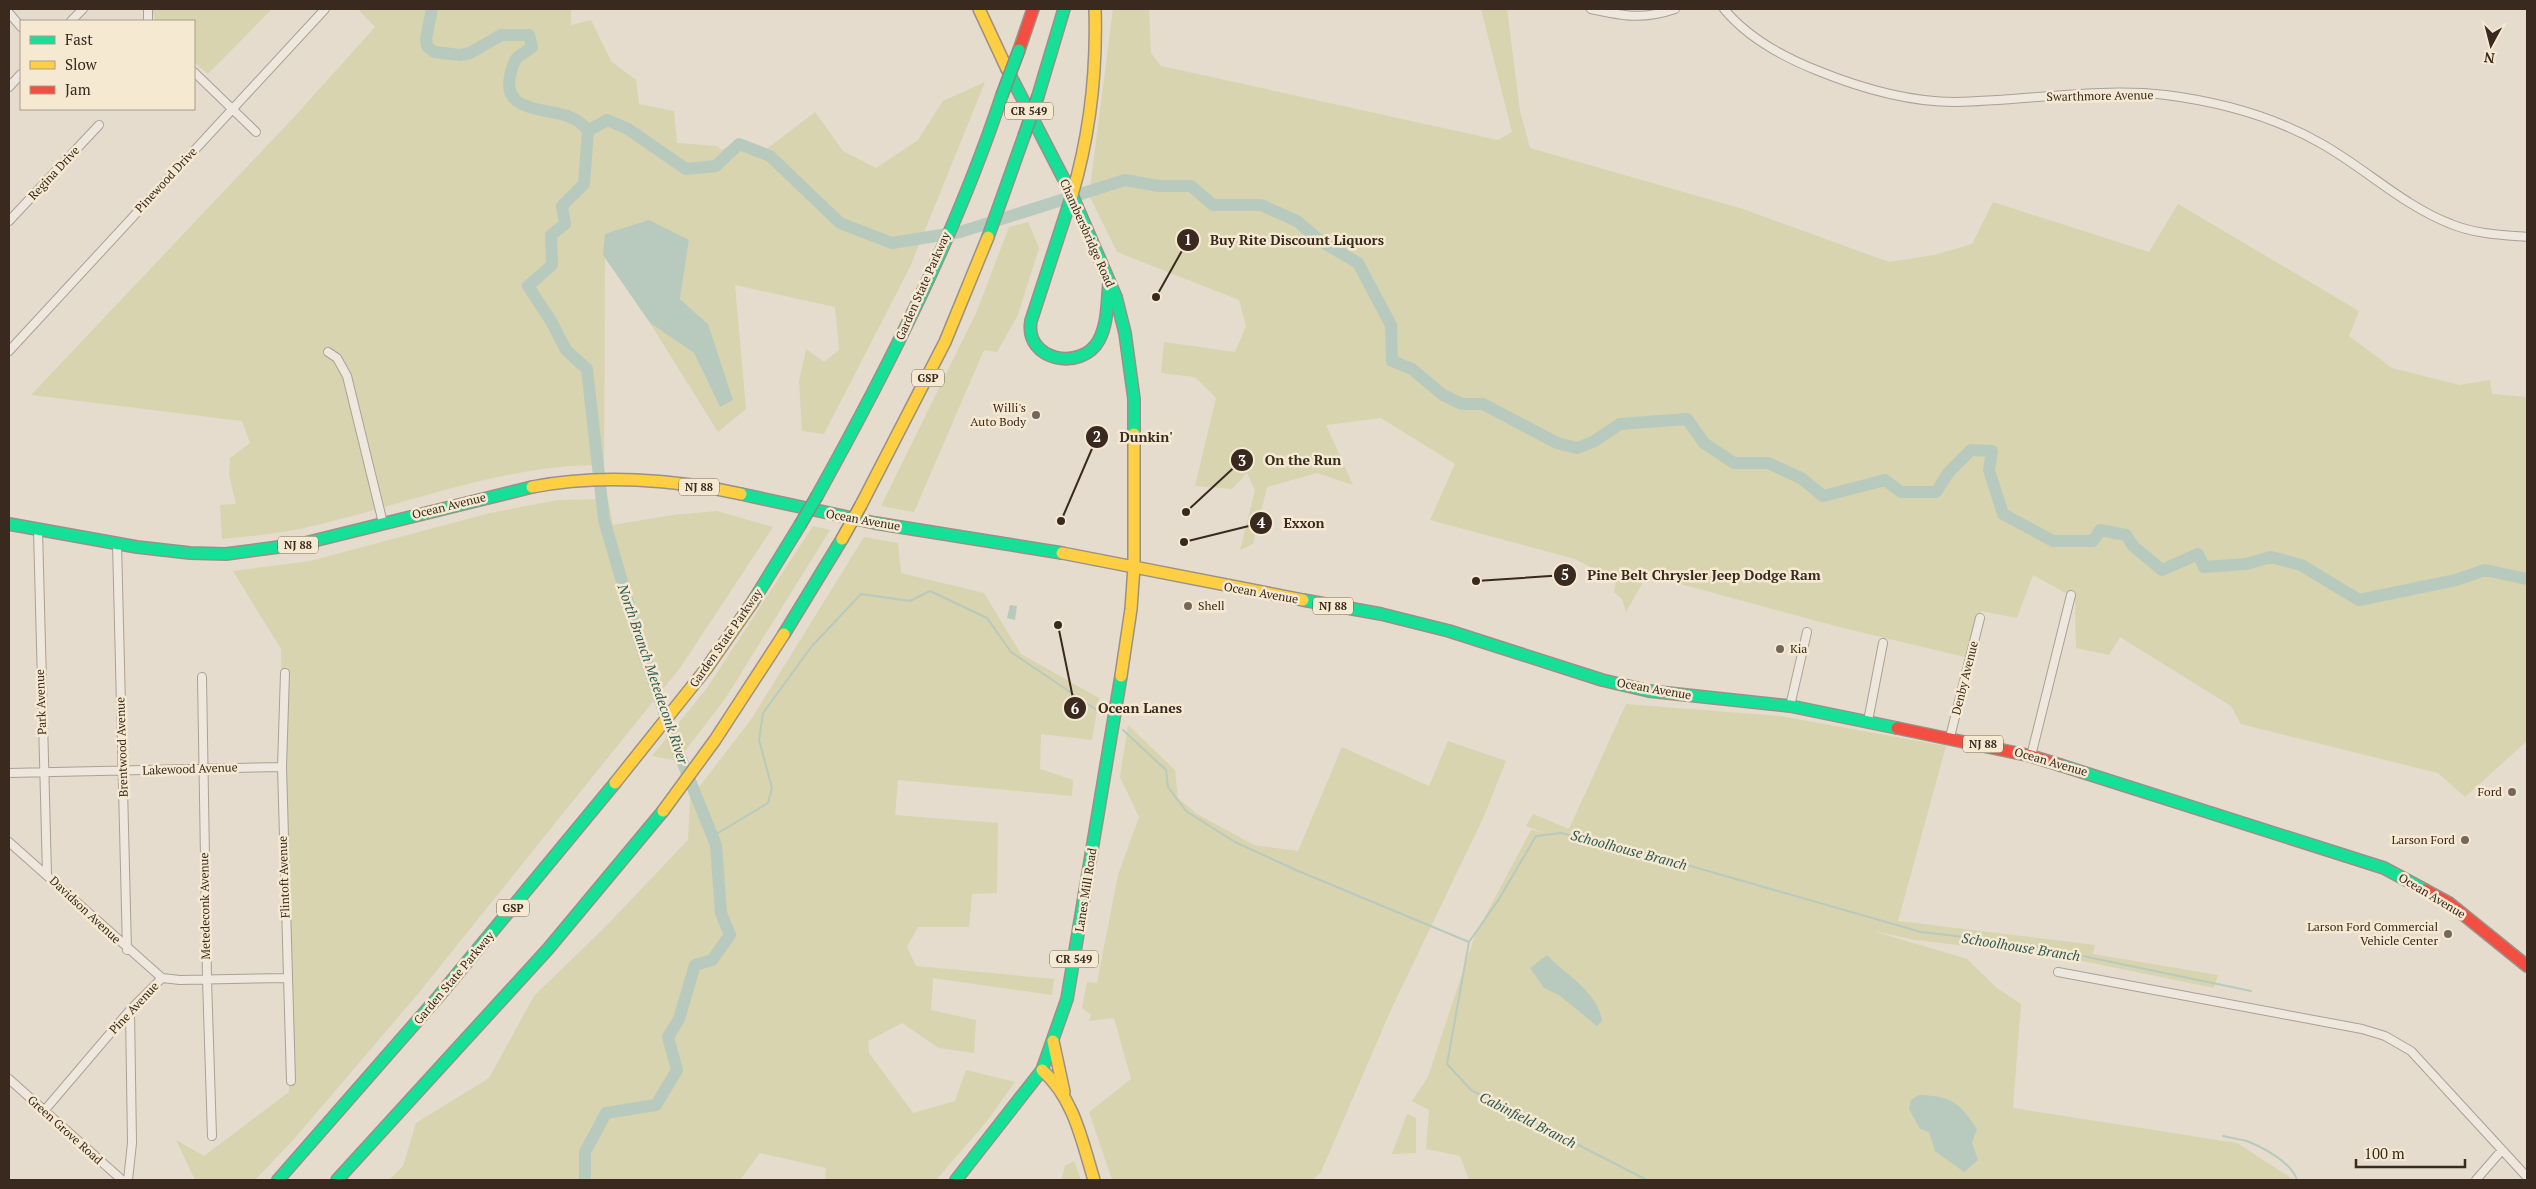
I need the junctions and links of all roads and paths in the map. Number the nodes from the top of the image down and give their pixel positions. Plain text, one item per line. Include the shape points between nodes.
1 (83, 9) edge
2 (324, 9) edge
3 (972, 9) edge
4 (979, 9) edge
5 (1033, 9) edge
6 (1064, 9) edge
7 (1094, 9) edge
8 (1591, 9) edge
9 (1675, 9) edge
10 (1724, 9) edge
11 (9, 13) edge
12 (72, 20) edge
13 (20, 26) edge
14 (989, 34) junction
15 (195, 73) edge
16 (20, 75) edge
17 (9, 87) edge
18 (232, 109) junction
19 (98, 124) dead end
20 (256, 132) dead end
21 (1072, 190) junction
22 (9, 221) edge
23 (2527, 237) edge
24 (1109, 283) junction
25 (9, 351) edge
26 (328, 352) dead end
27 (383, 523) junction
28 (9, 524) edge
29 (38, 530) junction
30 (117, 544) junction
31 (1134, 567) junction
32 (2071, 595) dead end
33 (1980, 618) dead end
34 (1807, 632) dead end
35 (1883, 643) dead end
36 (285, 673) dead end
37 (202, 676) dead end
38 (1790, 706) junction
39 (1868, 721) junction
40 (1950, 737) junction
41 (2031, 756) junction
42 (282, 767) junction
43 (203, 769) junction
44 (123, 771) junction
45 (9, 773) edge
46 (44, 773) junction
47 (9, 842) edge
48 (47, 874) junction
49 (127, 950) junction
50 (2527, 966) edge
51 (2058, 972) dead end
52 (162, 978) junction
53 (287, 978) junction
54 (206, 980) junction
55 (130, 1010) junction
56 (1054, 1041) junction
57 (1042, 1070) junction
58 (9, 1079) edge
59 (291, 1080) dead end
60 (1064, 1092) junction
61 (44, 1111) junction
62 (212, 1136) dead end
63 (2502, 1150) junction
64 (2527, 1176) edge
65 (2481, 1178) edge
66 (122, 1180) edge
67 (128, 1180) edge
68 (278, 1180) edge
69 (337, 1180) edge
70 (956, 1180) edge
71 (1094, 1180) edge

1 - 12 street
2 - 18 street, Pinewood Drive
3 - 14 main road, Chambersbridge Road / CR 549
4 - 14 main road, Chambersbridge Road / CR 549
5 - 68 main road, Garden State Parkway / GSP, bridge via 990,131 935,262 882,375 817,496 748,609 652,738 433,1004
6 - 69 main road, GSP, bridge via 1038,96 985,246 945,342 861,505 757,679 667,805 562,933
7 - 21 main road via 1094,82
8 - 9 street via 1644,17
10 - 23 street, Swarthmore Avenue via 1751,35 1784,56 1831,76 1892,95 1953,102 2156,95 2209,102 2257,114 2324,145 2410,203 2450,224 2470,230
11 - 13 street
14 - 21 main road, Chambersbridge Road / CR 549
15 - 18 street
16 - 17 street
18 - 20 street
18 - 25 street, Pinewood Drive
19 - 22 street, Regina Drive
21 - 24 main road, Chambersbridge Road / CR 549
21 - 24 main road via 1032,316 1030,331 1041,350 1058,359 1086,355 1100,336
24 - 31 main road, Chambersbridge Road / CR 549 via 1126,333 1134,399
26 - 27 street via 337,358 347,376
27 - 30 main road, Ocean Avenue / NJ 88 via 301,544 226,554
27 - 31 main road, Ocean Avenue / NJ 88 via 534,486 610,480 664,481 875,523 1038,548
28 - 29 main road, Ocean Avenue / NJ 88
29 - 30 main road, Ocean Avenue / NJ 88
29 - 46 street, Park Avenue
30 - 44 street, Brentwood Avenue
31 - 38 main road, Ocean Avenue / NJ 88 via 1404,619 1602,680 1649,691
31 - 56 main road, Lanes Mill Road / CR 549 via 1131,609 1086,895 1067,999
32 - 41 street
33 - 40 street, Denby Avenue
34 - 38 street
35 - 39 street
36 - 42 street, Flintoft Avenue
37 - 43 street, Metedeconk Avenue
38 - 39 main road, Ocean Avenue / NJ 88
39 - 40 main road, Ocean Avenue / NJ 88
40 - 41 main road, Ocean Avenue / NJ 88
41 - 50 main road, Ocean Avenue / NJ 88 via 2384,868 2449,903
42 - 43 street, Lakewood Avenue
42 - 53 street, Flintoft Avenue
43 - 44 street, Lakewood Avenue
43 - 54 street, Metedeconk Avenue
44 - 46 street, Lakewood Avenue
44 - 49 street, Brentwood Avenue
45 - 46 street, Lakewood Avenue
46 - 48 street, Park Avenue
47 - 48 street, Davidson Avenue
48 - 49 street, Davidson Avenue
49 - 52 street, Davidson Avenue
51 - 63 street via 2385,1036 2421,1061
52 - 54 street, Pine Avenue
52 - 55 street, Pine Avenue
53 - 54 street, Pine Avenue
53 - 59 street, Flintoft Avenue
54 - 62 street, Metedeconk Avenue
55 - 61 street, Pine Avenue
55 - 67 street via 132,1143
56 - 57 main road, Lanes Mill Road / CR 549
56 - 60 main road
57 - 60 main road
57 - 70 main road, Lanes Mill Road / CR 549
58 - 61 street, Green Grove Road
60 - 71 main road
61 - 66 street, Green Grove Road
63 - 64 street
63 - 65 street

